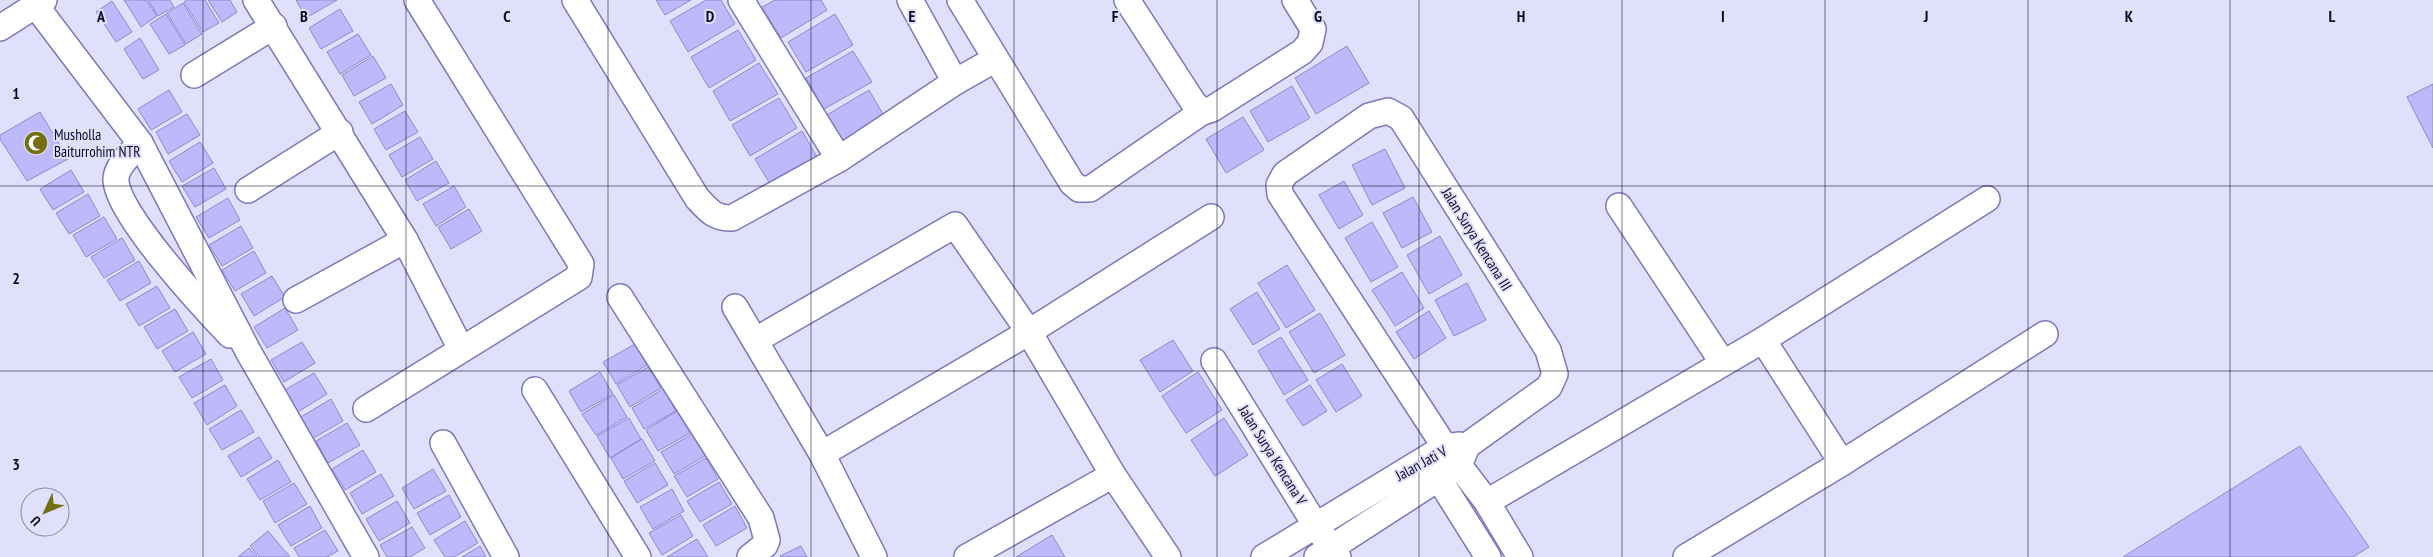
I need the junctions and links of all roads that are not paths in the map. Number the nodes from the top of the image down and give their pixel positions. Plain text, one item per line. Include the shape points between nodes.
1 (256, 0) edge
2 (416, 0) edge
3 (575, 0) edge
4 (740, 0) edge
5 (910, 0) edge
6 (960, 0) edge
7 (1127, 0) edge
8 (1295, 0) edge
9 (40, 3) edge
10 (274, 26) junction
11 (0, 28) edge
12 (994, 60) junction
13 (194, 75) dead end
14 (955, 82) junction
15 (1202, 112) junction
16 (340, 132) junction
17 (140, 143) junction
18 (839, 159) junction
19 (248, 190) dead end
20 (1987, 199) dead end
21 (1619, 206) dead end
22 (1211, 217) dead end
23 (405, 240) junction
24 (620, 298) dead end
25 (296, 300) dead end
26 (735, 307) dead end
27 (1029, 332) junction
28 (2045, 334) dead end
29 (756, 340) junction
30 (1764, 340) junction
31 (461, 349) junction
32 (248, 353) junction
33 (1214, 361) dead end
34 (1724, 363) junction
35 (535, 390) dead end
36 (366, 409) dead end
37 (443, 443) dead end
38 (822, 454) junction
39 (1453, 459) junction
40 (1842, 463) junction
41 (1113, 475) junction
42 (1487, 502) junction
43 (1316, 526) junction
44 (1330, 554) edge
45 (366, 557) edge
46 (506, 557) edge
47 (638, 557) edge
48 (750, 557) edge
49 (874, 557) edge
50 (967, 557) edge
51 (1168, 557) edge
52 (1264, 557) edge
53 (1488, 557) edge
54 (1520, 557) edge
55 (1686, 557) edge

1 - 10 street
2 - 31 street via 581,264 579,277
3 - 18 street via 697,198 713,215 722,219 732,218
4 - 18 street
5 - 14 street
6 - 12 street
7 - 15 street
8 - 15 street via 1313,29 1310,43 1302,52 1212,109
9 - 11 street
9 - 17 street
10 - 13 street
10 - 16 street
12 - 14 street
12 - 15 street via 1072,183 1079,189 1090,189
14 - 18 street
16 - 19 street
16 - 23 street
17 - 32 street
17 - 32 street via 115,178 118,196 179,280
20 - 30 street
21 - 34 street
22 - 27 street
23 - 25 street
23 - 31 street
24 - 48 street via 761,518 767,540
26 - 29 street
27 - 29 street via 955,225
27 - 38 street
27 - 41 street
28 - 40 street
29 - 38 street
30 - 34 street
30 - 40 street
31 - 36 street
32 - 45 street
33 - 43 street, Jalan Surya Kencana V
34 - 42 street
35 - 47 street
37 - 46 street
38 - 49 street
39 - 39 street, Jalan Surya Kencana III via 1549,387 1555,374 1548,350 1417,143 1401,118 1388,111 1369,116 1285,174 1279,184 1280,194
39 - 42 street
39 - 43 street, Jalan Jati V
39 - 44 street, Jalan Jati V
39 - 53 street
40 - 55 street
41 - 50 street
41 - 51 street
42 - 54 street
43 - 44 street, Jalan Surya Kencana V
43 - 52 street, Jalan Jati V

